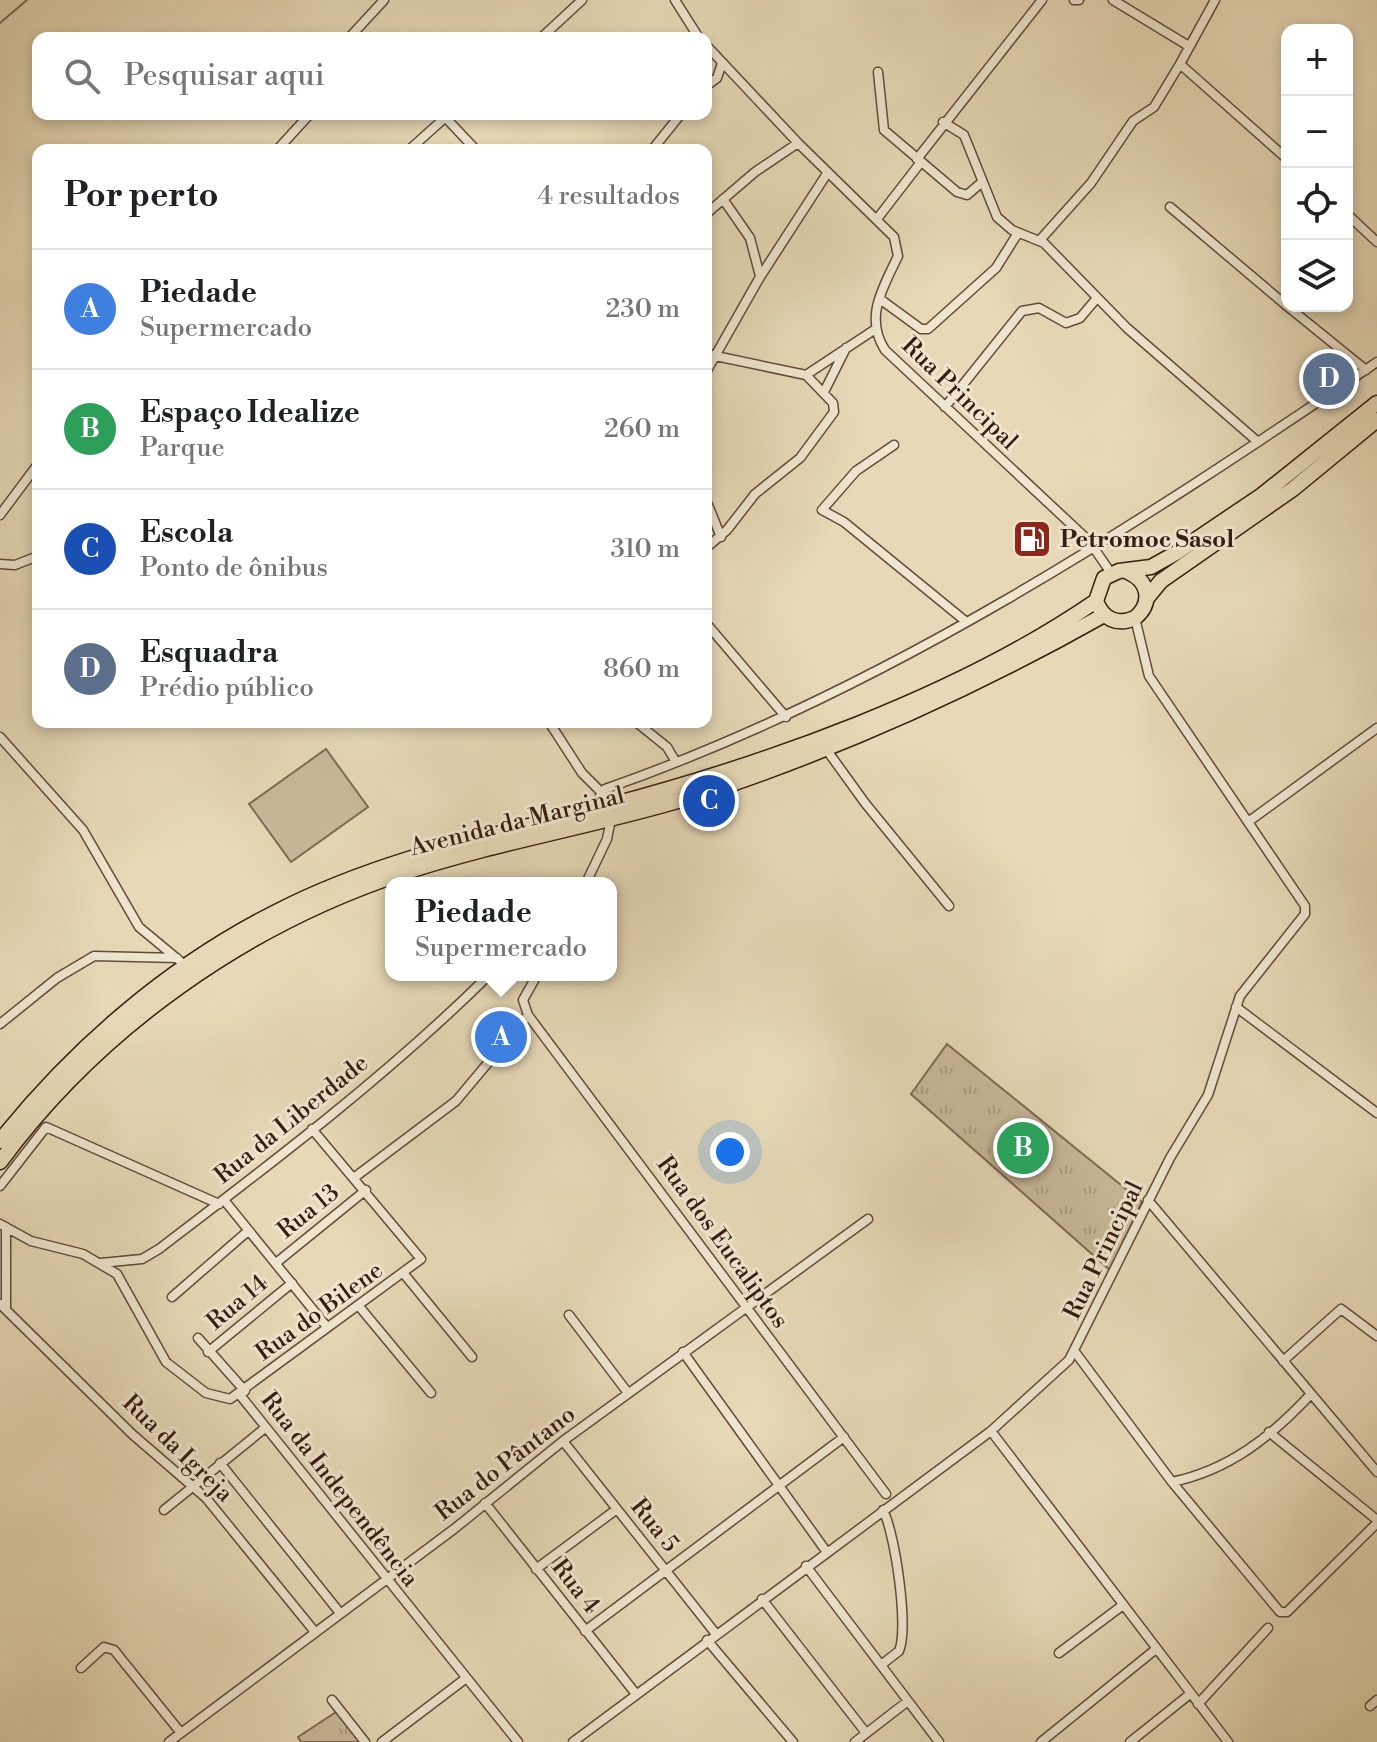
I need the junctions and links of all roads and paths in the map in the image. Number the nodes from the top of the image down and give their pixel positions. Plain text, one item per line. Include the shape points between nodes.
1 (384, 0) edge
2 (582, 0) edge
3 (675, 0) edge
4 (1042, 0) edge
5 (1113, 0) edge
6 (1215, 0) edge
7 (355, 32) edge
8 (547, 32) edge
9 (695, 32) edge
10 (1187, 45) junction
11 (712, 52) edge
12 (722, 63) junction
13 (1180, 64) junction
14 (878, 72) dead end
15 (712, 82) edge
16 (304, 120) edge
17 (443, 120) edge
18 (450, 120) edge
19 (676, 120) edge
20 (943, 122) junction
21 (798, 143) junction
22 (282, 144) edge
23 (416, 144) edge
24 (471, 144) edge
25 (657, 144) edge
26 (1281, 154) edge
27 (919, 161) junction
28 (828, 172) junction
29 (981, 183) junction
30 (723, 199) junction
31 (1170, 207) dead end
32 (712, 209) edge
33 (877, 219) junction
34 (1353, 220) edge
35 (1018, 233) junction
36 (1040, 240) junction
37 (1377, 242) edge
38 (760, 277) junction
39 (1097, 298) junction
40 (880, 299) junction
41 (1281, 301) edge
42 (1294, 312) edge
43 (874, 330) junction
44 (847, 347) junction
45 (712, 356) edge
46 (716, 358) junction
47 (1377, 362) edge
48 (712, 364) edge
49 (1366, 370) junction
50 (806, 375) junction
51 (824, 392) junction
52 (1377, 403) edge
53 (945, 407) junction
54 (1377, 420) edge
55 (1258, 442) junction
56 (894, 445) dead end
57 (32, 472) edge
58 (0, 515) edge
59 (712, 515) edge
60 (721, 537) junction
61 (712, 544) edge
62 (1093, 545) junction
63 (32, 558) edge
64 (0, 564) edge
65 (1128, 572) junction
66 (1111, 573) junction
67 (1147, 598) junction
68 (1096, 601) junction
69 (1104, 615) junction
70 (1135, 618) junction
71 (964, 620) junction
72 (712, 630) edge
73 (786, 717) junction
74 (553, 728) edge
75 (644, 728) edge
76 (1377, 728) edge
77 (0, 737) edge
78 (826, 749) junction
79 (676, 762) junction
80 (605, 806) junction
81 (1248, 822) junction
82 (395, 877) edge
83 (589, 877) edge
84 (385, 880) edge
85 (949, 906) dead end
86 (182, 962) junction
87 (483, 981) edge
88 (534, 981) edge
89 (1236, 1007) junction
90 (528, 1015) junction
91 (0, 1024) edge
92 (1377, 1113) edge
93 (316, 1132) junction
94 (0, 1141) edge
95 (0, 1162) edge
96 (355, 1177) junction
97 (0, 1186) edge
98 (366, 1190) junction
99 (1148, 1200) junction
100 (222, 1202) junction
101 (868, 1219) dead end
102 (3, 1225) edge
103 (248, 1231) junction
104 (101, 1263) junction
105 (276, 1263) junction
106 (404, 1274) junction
107 (292, 1283) junction
108 (172, 1297) dead end
109 (358, 1305) junction
110 (3, 1306) edge
111 (746, 1308) junction
112 (569, 1315) dead end
113 (327, 1327) junction
114 (1376, 1333) edge
115 (198, 1338) dead end
116 (208, 1352) junction
117 (683, 1352) junction
118 (1075, 1352) junction
119 (472, 1357) dead end
120 (1283, 1361) junction
121 (242, 1393) junction
122 (431, 1393) dead end
123 (628, 1393) junction
124 (1311, 1394) junction
125 (265, 1428) junction
126 (991, 1431) junction
127 (1269, 1432) junction
128 (844, 1437) junction
129 (563, 1441) junction
130 (220, 1463) junction
131 (1377, 1472) edge
132 (1172, 1482) junction
133 (194, 1485) junction
134 (779, 1486) junction
135 (886, 1494) junction
136 (901, 1498) junction
137 (485, 1503) junction
138 (617, 1509) junction
139 (885, 1509) junction
140 (164, 1510) dead end
141 (1377, 1522) edge
142 (826, 1551) junction
143 (806, 1566) junction
144 (536, 1569) junction
145 (667, 1572) junction
146 (385, 1580) junction
147 (762, 1599) junction
148 (1123, 1605) junction
149 (340, 1613) junction
150 (1268, 1628) dead end
151 (585, 1631) junction
152 (315, 1632) junction
153 (716, 1634) junction
154 (707, 1640) junction
155 (1156, 1649) junction
156 (1059, 1653) dead end
157 (881, 1665) junction
158 (81, 1668) dead end
159 (465, 1679) junction
160 (636, 1694) junction
161 (1190, 1694) junction
162 (332, 1700) dead end
163 (908, 1701) junction
164 (1198, 1704) junction
165 (181, 1733) junction
166 (866, 1733) junction
167 (1225, 1738) edge
168 (169, 1742) edge
169 (365, 1742) edge
170 (382, 1742) edge
171 (518, 1742) edge
172 (573, 1742) edge
173 (793, 1742) edge
174 (855, 1742) edge
175 (939, 1742) edge
176 (1041, 1742) edge
177 (1130, 1742) edge
178 (1213, 1742) edge

1 - 7 street
2 - 8 street
3 - 9 street
4 - 20 street
5 - 10 street
6 - 10 street
10 - 13 street
11 - 12 street, Rua Principal
12 - 15 street
12 - 21 street, Rua Principal
13 - 26 street
13 - 36 street via 1154,107 1133,121 1091,183
14 - 27 street via 882,126
16 - 22 street
17 - 23 street
18 - 24 street
19 - 25 street
20 - 27 street
20 - 29 street via 964,135
21 - 28 street, Rua Principal
21 - 30 street
27 - 29 street via 963,195
27 - 33 street
28 - 33 street, Rua Principal
28 - 38 street
29 - 35 street via 997,217
30 - 32 street
30 - 38 street via 750,238
31 - 41 street
33 - 40 street, Rua Principal via 899,250
34 - 37 street
35 - 36 street
35 - 40 street via 996,268 928,329
36 - 39 street
38 - 46 street
39 - 53 street via 1080,318 1066,323 1039,308 1022,311
39 - 55 street
40 - 43 street, Rua Principal
42 - 49 street
43 - 44 street
43 - 53 street, Rua Principal via 885,350
44 - 50 street
44 - 51 street
45 - 46 street
46 - 48 street
46 - 50 street
47 - 49 street
49 - 55 street
50 - 51 street
51 - 60 street via 834,408 830,417 800,458 755,494
52 - 65 main road via 1224,522 1151,567
53 - 62 street, Rua Principal
54 - 67 main road via 1293,489 1161,581
55 - 62 street
56 - 71 street via 856,471 822,510
57 - 58 street
59 - 60 street
60 - 61 street
62 - 66 street, Rua Principal
62 - 71 street
63 - 64 street
65 - 66 main road
65 - 67 main road via 1142,582
66 - 68 main road via 1099,585
67 - 70 main road
68 - 69 main road
68 - 80 main road, Avenida da Marginal via 1033,640 845,728 700,780
69 - 70 main road via 1122,622
69 - 78 main road, Avenida da Marginal via 973,685
70 - 81 street, Rua Principal via 1149,676
71 - 73 street
72 - 73 street
73 - 79 street
74 - 80 street
75 - 79 street
76 - 81 street
77 - 86 street via 83,830 139,927
78 - 80 main road, Avenida da Marginal via 705,792
78 - 85 street
79 - 80 street
80 - 82 main road, Avenida da Marginal via 505,845
80 - 83 street via 607,839
80 - 86 main road, Avenida da Marginal via 412,856 275,912
81 - 89 street, Rua Principal via 1306,910 1245,987
84 - 95 main road, Avenida da Marginal via 317,906 231,953 130,1026 61,1087
86 - 91 street via 94,956
86 - 94 main road, Avenida da Marginal via 109,1025
87 - 93 street, Rua da Liberdade
88 - 90 street via 523,1000
89 - 92 street
89 - 99 street, Rua Principal via 1208,1095
90 - 96 street via 456,1101
90 - 111 street, Rua dos Eucaliptos
93 - 96 street
93 - 100 street, Rua da Liberdade
96 - 98 street
97 - 100 street via 46,1127
98 - 105 street, Rua 13
98 - 106 street, Rua do Bilene via 421,1259
99 - 118 street, Rua Principal
99 - 120 street
100 - 103 street
100 - 104 street, Rua da Liberdade via 149,1256
101 - 111 street, Rua do Pântano
102 - 104 street, Rua da Independência via 31,1241
102 - 110 street
103 - 105 street
103 - 108 street
104 - 121 street, Rua da Independência via 126,1284 160,1352 178,1374 217,1398
105 - 107 street
106 - 109 street, Rua do Bilene
106 - 119 street
107 - 113 street
107 - 116 street, Rua 14
109 - 113 street, Rua do Bilene
109 - 122 street
110 - 133 street, Rua da Igreja via 149,1450
111 - 117 street, Rua do Pântano
111 - 128 street, Rua dos Eucaliptos
112 - 123 street
113 - 121 street, Rua do Bilene
114 - 120 street via 1341,1309
115 - 116 street
116 - 121 street
117 - 123 street, Rua do Pântano
117 - 134 street
118 - 126 street, Rua Principal
118 - 132 street
120 - 124 street
121 - 125 street, Rua da Independência
123 - 129 street, Rua do Pântano
124 - 127 street
124 - 131 street
125 - 130 street
125 - 146 street, Rua da Independência
126 - 136 street, Rua Principal
126 - 148 street
127 - 132 street via 1217,1471
127 - 141 street
128 - 134 street
128 - 135 street, Rua dos Eucaliptos
129 - 137 street, Rua do Pântano
129 - 138 street, Rua 5
130 - 133 street
130 - 149 street
132 - 141 street via 1283,1612 1315,1587
133 - 140 street
133 - 152 street, Rua da Igreja
134 - 142 street
134 - 145 street
135 - 136 street
135 - 139 street
136 - 139 street, Rua Principal
137 - 144 street, Rua 4
137 - 146 street, Rua do Pântano
138 - 144 street
138 - 145 street, Rua 5
139 - 142 street, Rua Principal
139 - 157 street via 903,1635 899,1651
142 - 143 street, Rua Principal
143 - 147 street, Rua Principal
143 - 157 street
144 - 151 street, Rua 4
145 - 151 street
145 - 153 street, Rua 5
146 - 149 street, Rua do Pântano
146 - 159 street, Rua da Independência
147 - 153 street, Rua Principal
147 - 166 street
148 - 155 street
148 - 156 street
149 - 152 street, Rua do Pântano
150 - 164 street
151 - 160 street, Rua 4
152 - 165 street, Rua do Pântano
153 - 154 street, Rua Principal
154 - 160 street, Rua Principal
154 - 173 street
155 - 161 street
155 - 176 street
157 - 163 street
158 - 165 street via 104,1647 114,1650
159 - 170 street
159 - 171 street, Rua da Independência
160 - 172 street, Rua Principal
161 - 164 street
161 - 177 street
162 - 169 street
163 - 166 street
163 - 175 street
164 - 167 street
165 - 168 street, Rua do Pântano
166 - 174 street
167 - 178 street

